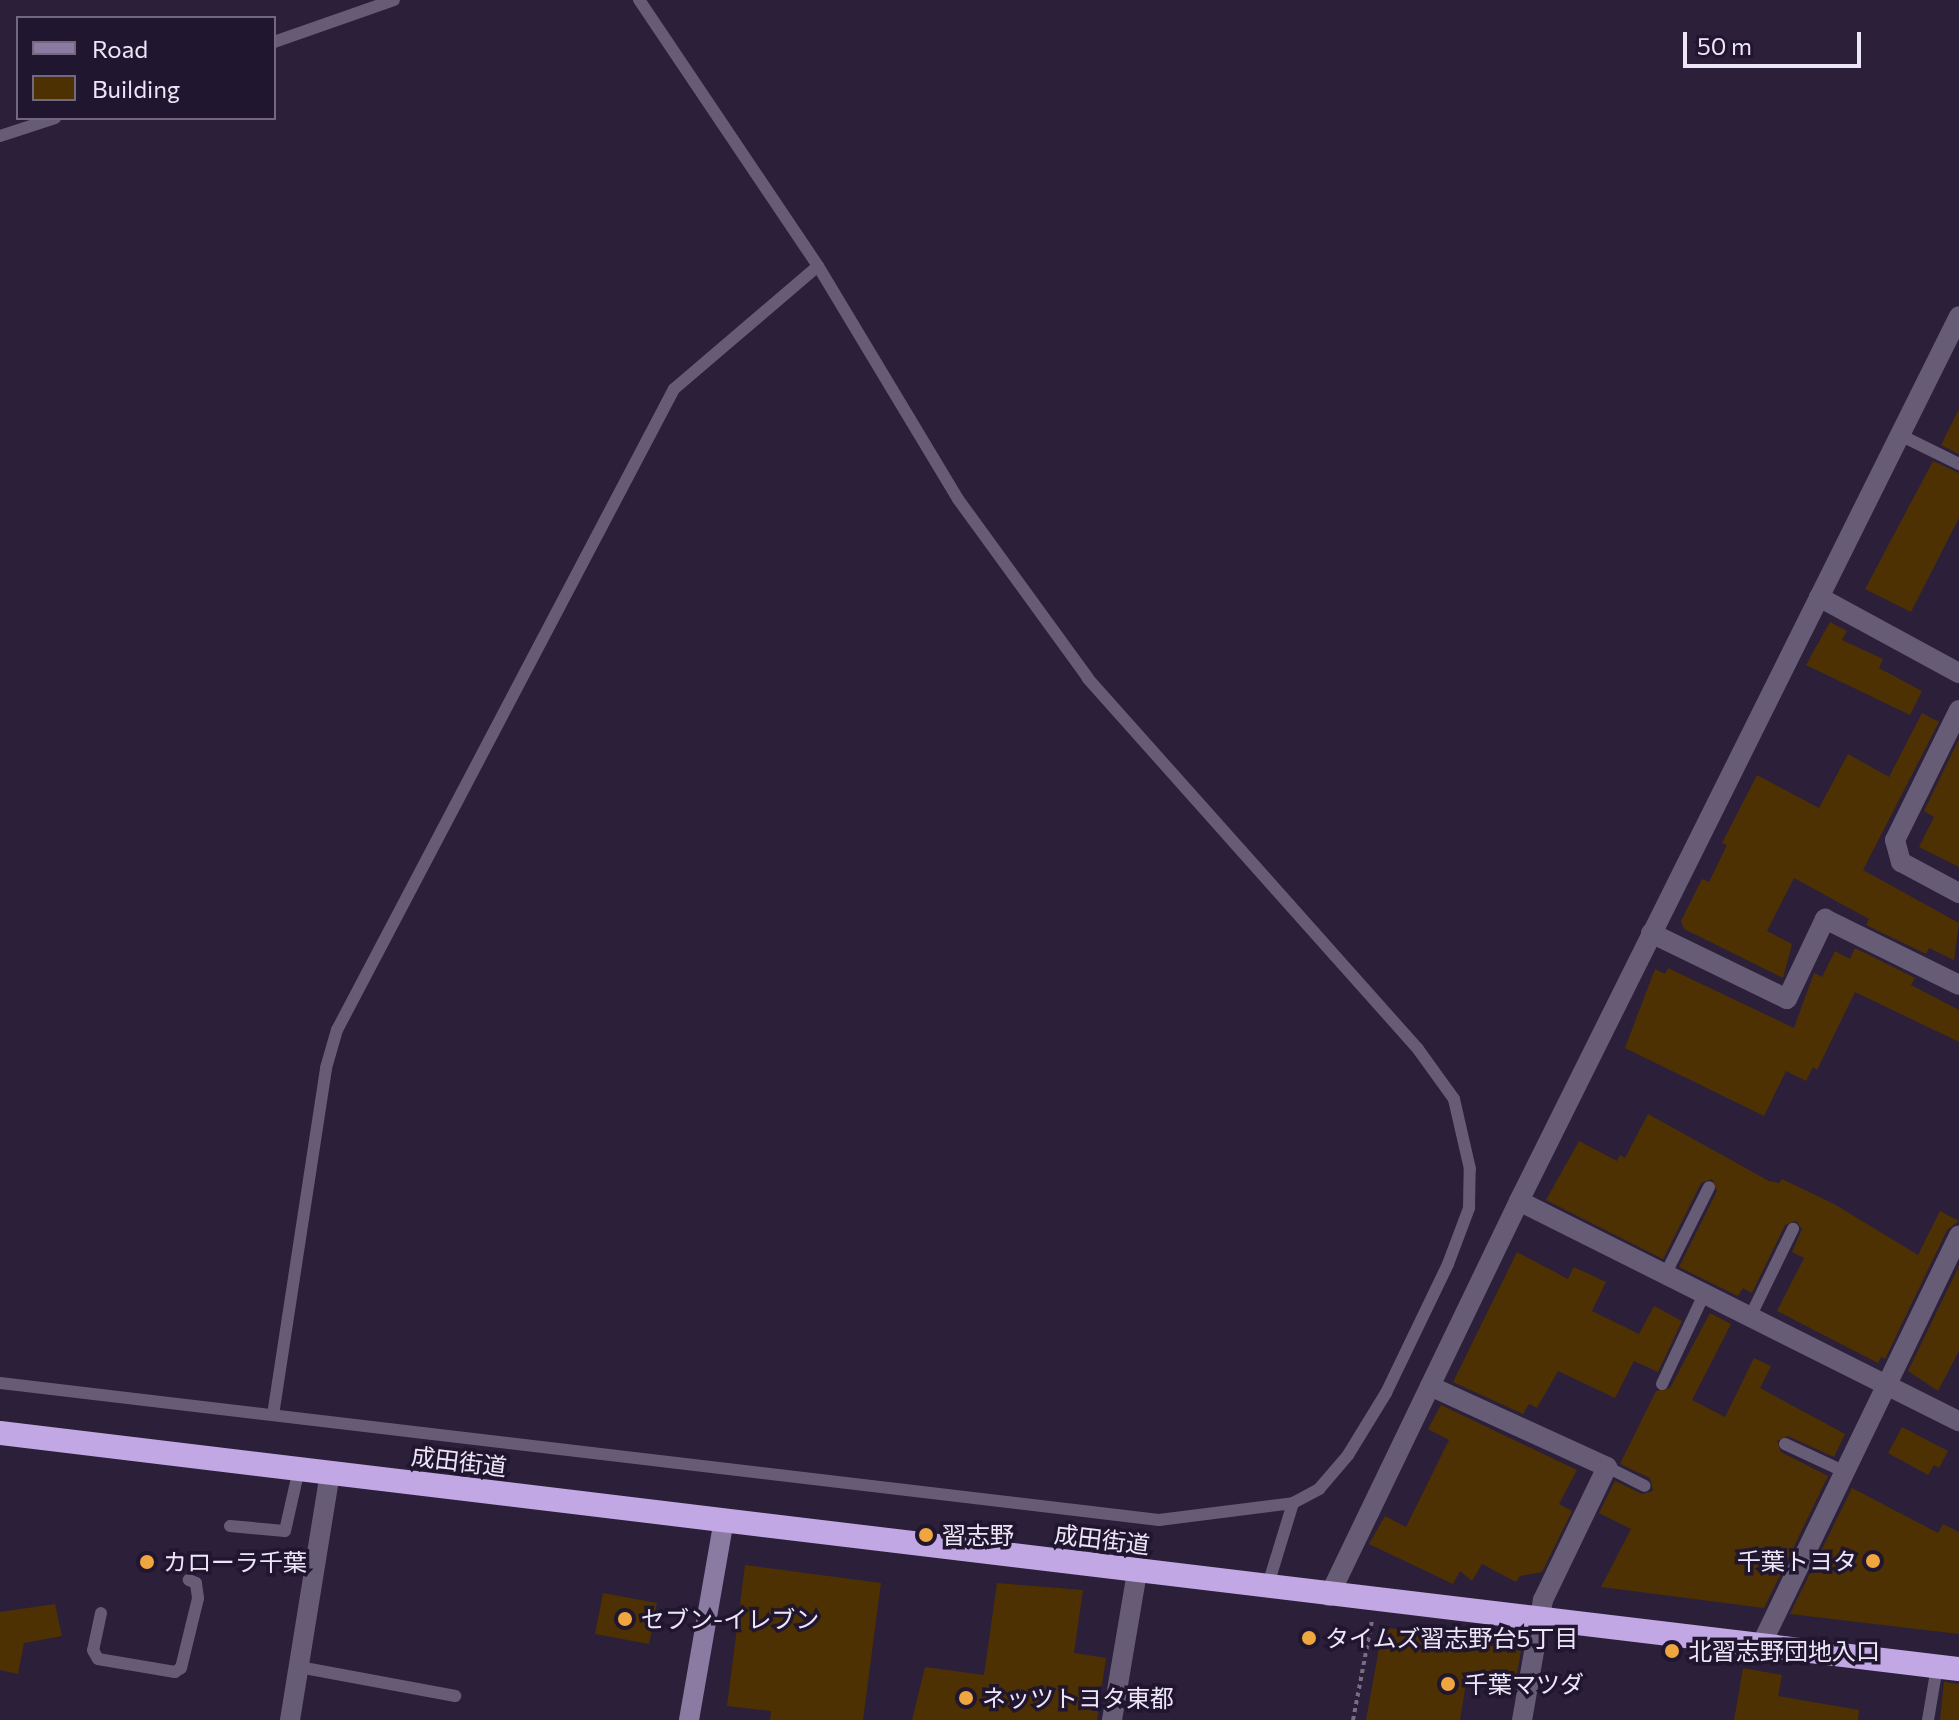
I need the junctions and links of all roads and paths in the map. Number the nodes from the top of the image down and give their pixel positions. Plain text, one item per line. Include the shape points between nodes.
1 (394, 0) edge
2 (639, 0) edge
3 (276, 41) edge
4 (49, 120) edge
5 (0, 136) edge
6 (818, 266) junction
7 (1959, 317) edge
8 (1900, 435) junction
9 (1959, 464) edge
10 (1819, 597) junction
11 (1959, 673) edge
12 (1959, 710) edge
13 (1959, 893) edge
14 (1651, 933) junction
15 (1959, 985) edge
16 (1709, 1187) dead end
17 (1519, 1201) junction
18 (1793, 1229) dead end
19 (1959, 1236) edge
20 (1666, 1273) junction
21 (1705, 1292) junction
22 (1751, 1315) junction
23 (1885, 1382) junction
24 (0, 1383) edge
25 (1662, 1384) dead end
26 (1430, 1386) junction
27 (273, 1415) junction
28 (1959, 1421) edge
29 (0, 1433) edge
30 (1785, 1444) dead end
31 (1607, 1467) junction
32 (299, 1469) junction
33 (1843, 1471) junction
34 (330, 1473) junction
35 (1645, 1486) dead end
36 (1293, 1503) junction
37 (724, 1520) junction
38 (230, 1526) dead end
39 (1137, 1572) junction
40 (189, 1580) dead end
41 (1267, 1589) junction
42 (1329, 1596) junction
43 (101, 1613) dead end
44 (1373, 1616) dead end
45 (1539, 1620) junction
46 (1760, 1647) junction
47 (299, 1667) junction
48 (1948, 1668) edge
49 (455, 1696) dead end
50 (290, 1720) edge
51 (689, 1720) edge
52 (1112, 1720) edge
53 (1353, 1720) edge
54 (1522, 1720) edge
55 (1928, 1720) edge

1 - 3 lane
2 - 6 lane
4 - 5 lane
6 - 27 lane via 674,389 337,1030 326,1068
6 - 36 lane via 958,499 1088,678 1418,1049 1454,1099 1470,1169 1469,1208 1460,1238 1386,1393 1348,1455 1319,1489
7 - 8 street
8 - 9 lane
8 - 10 street
10 - 11 street
10 - 14 street
12 - 13 street via 1895,840 1901,862
14 - 15 street via 1787,999 1825,919
14 - 17 street
16 - 20 lane
17 - 20 street
17 - 26 street
18 - 22 lane
19 - 23 street
20 - 21 street
21 - 22 street
21 - 25 lane
22 - 23 street
23 - 28 street
23 - 33 street
24 - 27 lane
26 - 31 street
26 - 42 street
27 - 36 lane via 1159,1520
29 - 32 highway, 成田街道
30 - 33 lane
31 - 35 lane
31 - 45 street
32 - 34 highway, 成田街道
32 - 38 lane via 285,1531
33 - 46 street
34 - 37 highway, 成田街道
34 - 47 street
36 - 41 lane
37 - 39 highway, 成田街道
37 - 51 street
39 - 41 highway, 成田街道
39 - 52 street
40 - 43 lane via 196,1583 198,1598 181,1668 175,1672 98,1659 93,1650
41 - 42 highway, 成田街道
42 - 45 highway, 成田街道
44 - 53 path
45 - 46 highway, 成田街道
45 - 54 street
46 - 48 highway, 成田街道
47 - 49 lane
47 - 50 street
48 - 55 lane

